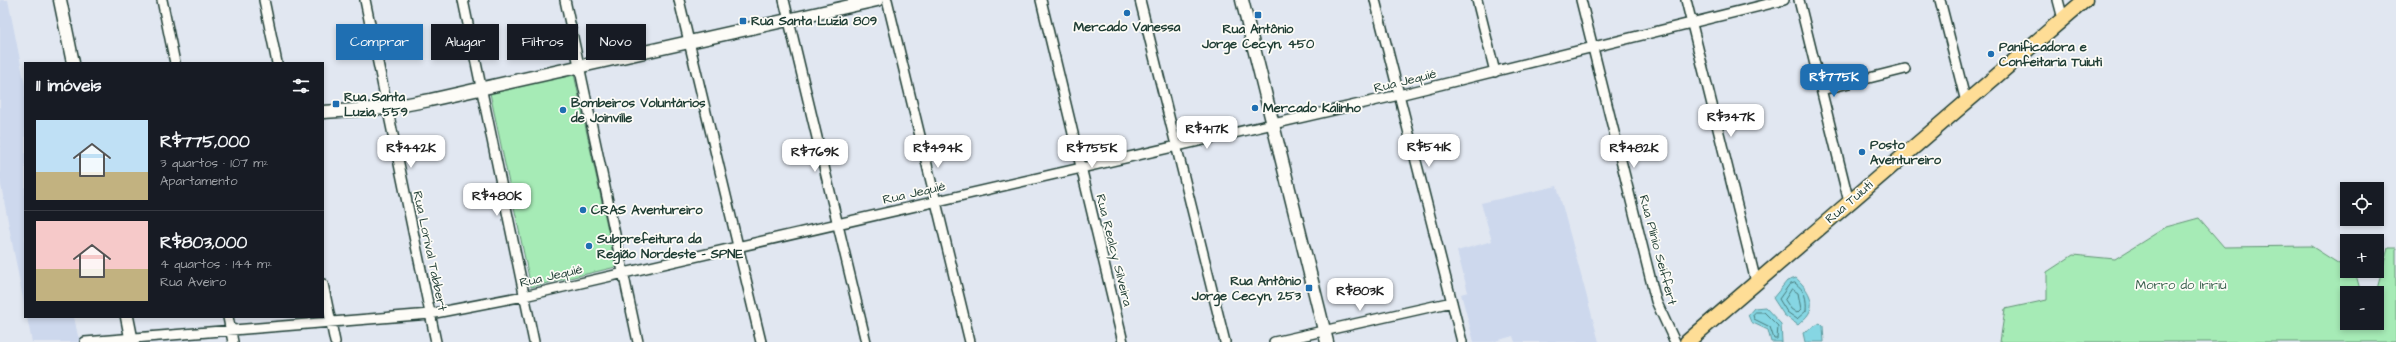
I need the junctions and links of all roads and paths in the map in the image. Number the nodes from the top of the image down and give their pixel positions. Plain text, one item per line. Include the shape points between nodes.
1 (60, 0) edge
2 (162, 0) edge
3 (264, 0) edge
4 (365, 0) edge
5 (463, 0) edge
6 (565, 0) edge
7 (680, 0) edge
8 (784, 0) edge
9 (877, 0) edge
10 (887, 0) edge
11 (1041, 0) edge
12 (1140, 0) edge
13 (1242, 0) edge
14 (1375, 0) edge
15 (1477, 0) edge
16 (1581, 0) edge
17 (1686, 0) edge
18 (1784, 0) edge
19 (1799, 0) edge
20 (1940, 0) edge
21 (2058, 0) edge
22 (2085, 0) edge
23 (2062, 19) junction
24 (789, 20) junction
25 (1692, 23) junction
26 (690, 42) junction
27 (1593, 48) junction
28 (73, 62) edge
29 (175, 62) edge
30 (277, 62) edge
31 (579, 66) junction
32 (1906, 69) dead end
33 (1495, 72) junction
34 (481, 88) junction
35 (1821, 90) junction
36 (1399, 96) junction
37 (1966, 102) junction
38 (387, 108) junction
39 (324, 112) edge
40 (1273, 124) junction
41 (1176, 146) junction
42 (1081, 168) junction
43 (936, 202) junction
44 (1849, 202) junction
45 (838, 224) junction
46 (739, 247) junction
47 (623, 273) junction
48 (1756, 282) junction
49 (324, 289) edge
50 (524, 296) junction
51 (1452, 302) junction
52 (430, 314) junction
53 (127, 318) edge
54 (228, 318) edge
55 (331, 323) junction
56 (231, 331) junction
57 (1326, 336) edge
58 (131, 340) edge
59 (85, 342) edge
60 (233, 342) edge
61 (335, 342) edge
62 (436, 342) edge
63 (534, 342) edge
64 (638, 342) edge
65 (762, 342) edge
66 (866, 342) edge
67 (970, 342) edge
68 (1123, 342) edge
69 (1225, 342) edge
70 (1274, 342) edge
71 (1462, 342) edge
72 (1675, 342) edge
73 (1687, 342) edge

1 - 28 street
2 - 29 street
3 - 30 street
4 - 38 street, Rua Lorival Tabbert
5 - 34 street
6 - 31 street
7 - 26 street
8 - 24 street
9 - 24 street
10 - 43 street
11 - 42 street, Rua Realcy Silveira
12 - 41 street
13 - 40 street
14 - 36 street
15 - 33 street
16 - 27 street, Rua Plínio Seiffert
17 - 25 street
18 - 25 street, Rua Jequié
19 - 35 street
20 - 37 street
21 - 23 street
22 - 23 main road, Rua Tuiuti
23 - 37 main road, Rua Tuiuti
24 - 26 street
24 - 45 street
25 - 27 street, Rua Jequié
25 - 48 street
26 - 31 street
26 - 46 street
27 - 33 street, Rua Jequié
27 - 72 street, Rua Plínio Seiffert via 1656,301
31 - 34 street
31 - 47 street
32 - 35 street
33 - 36 street, Rua Jequié
34 - 38 street
34 - 50 street
35 - 44 street
36 - 40 street, Rua Jequié
36 - 51 street
37 - 44 main road, Rua Tuiuti
38 - 39 street
38 - 52 street, Rua Lorival Tabbert
40 - 41 street, Rua Jequié
40 - 57 street
41 - 42 street, Rua Jequié
41 - 69 street
42 - 43 street, Rua Jequié
42 - 68 street, Rua Realcy Silveira
43 - 45 street, Rua Jequié
43 - 67 street
44 - 48 main road, Rua Tuiuti
45 - 46 street, Rua Jequié
45 - 66 street
46 - 47 street, Rua Jequié
46 - 65 street
47 - 50 street, Rua Jequié
47 - 64 street
48 - 73 main road, Rua Tuiuti
49 - 55 street
50 - 52 street, Rua Jequié
50 - 63 street
51 - 57 street
51 - 71 street
52 - 55 street, Rua Jequié
52 - 62 street, Rua Lorival Tabbert
53 - 58 street
54 - 56 street
55 - 56 street, Rua Jequié
55 - 61 street
56 - 58 street, Rua Jequié
56 - 60 street
57 - 70 street
58 - 59 street, Rua Jequié

